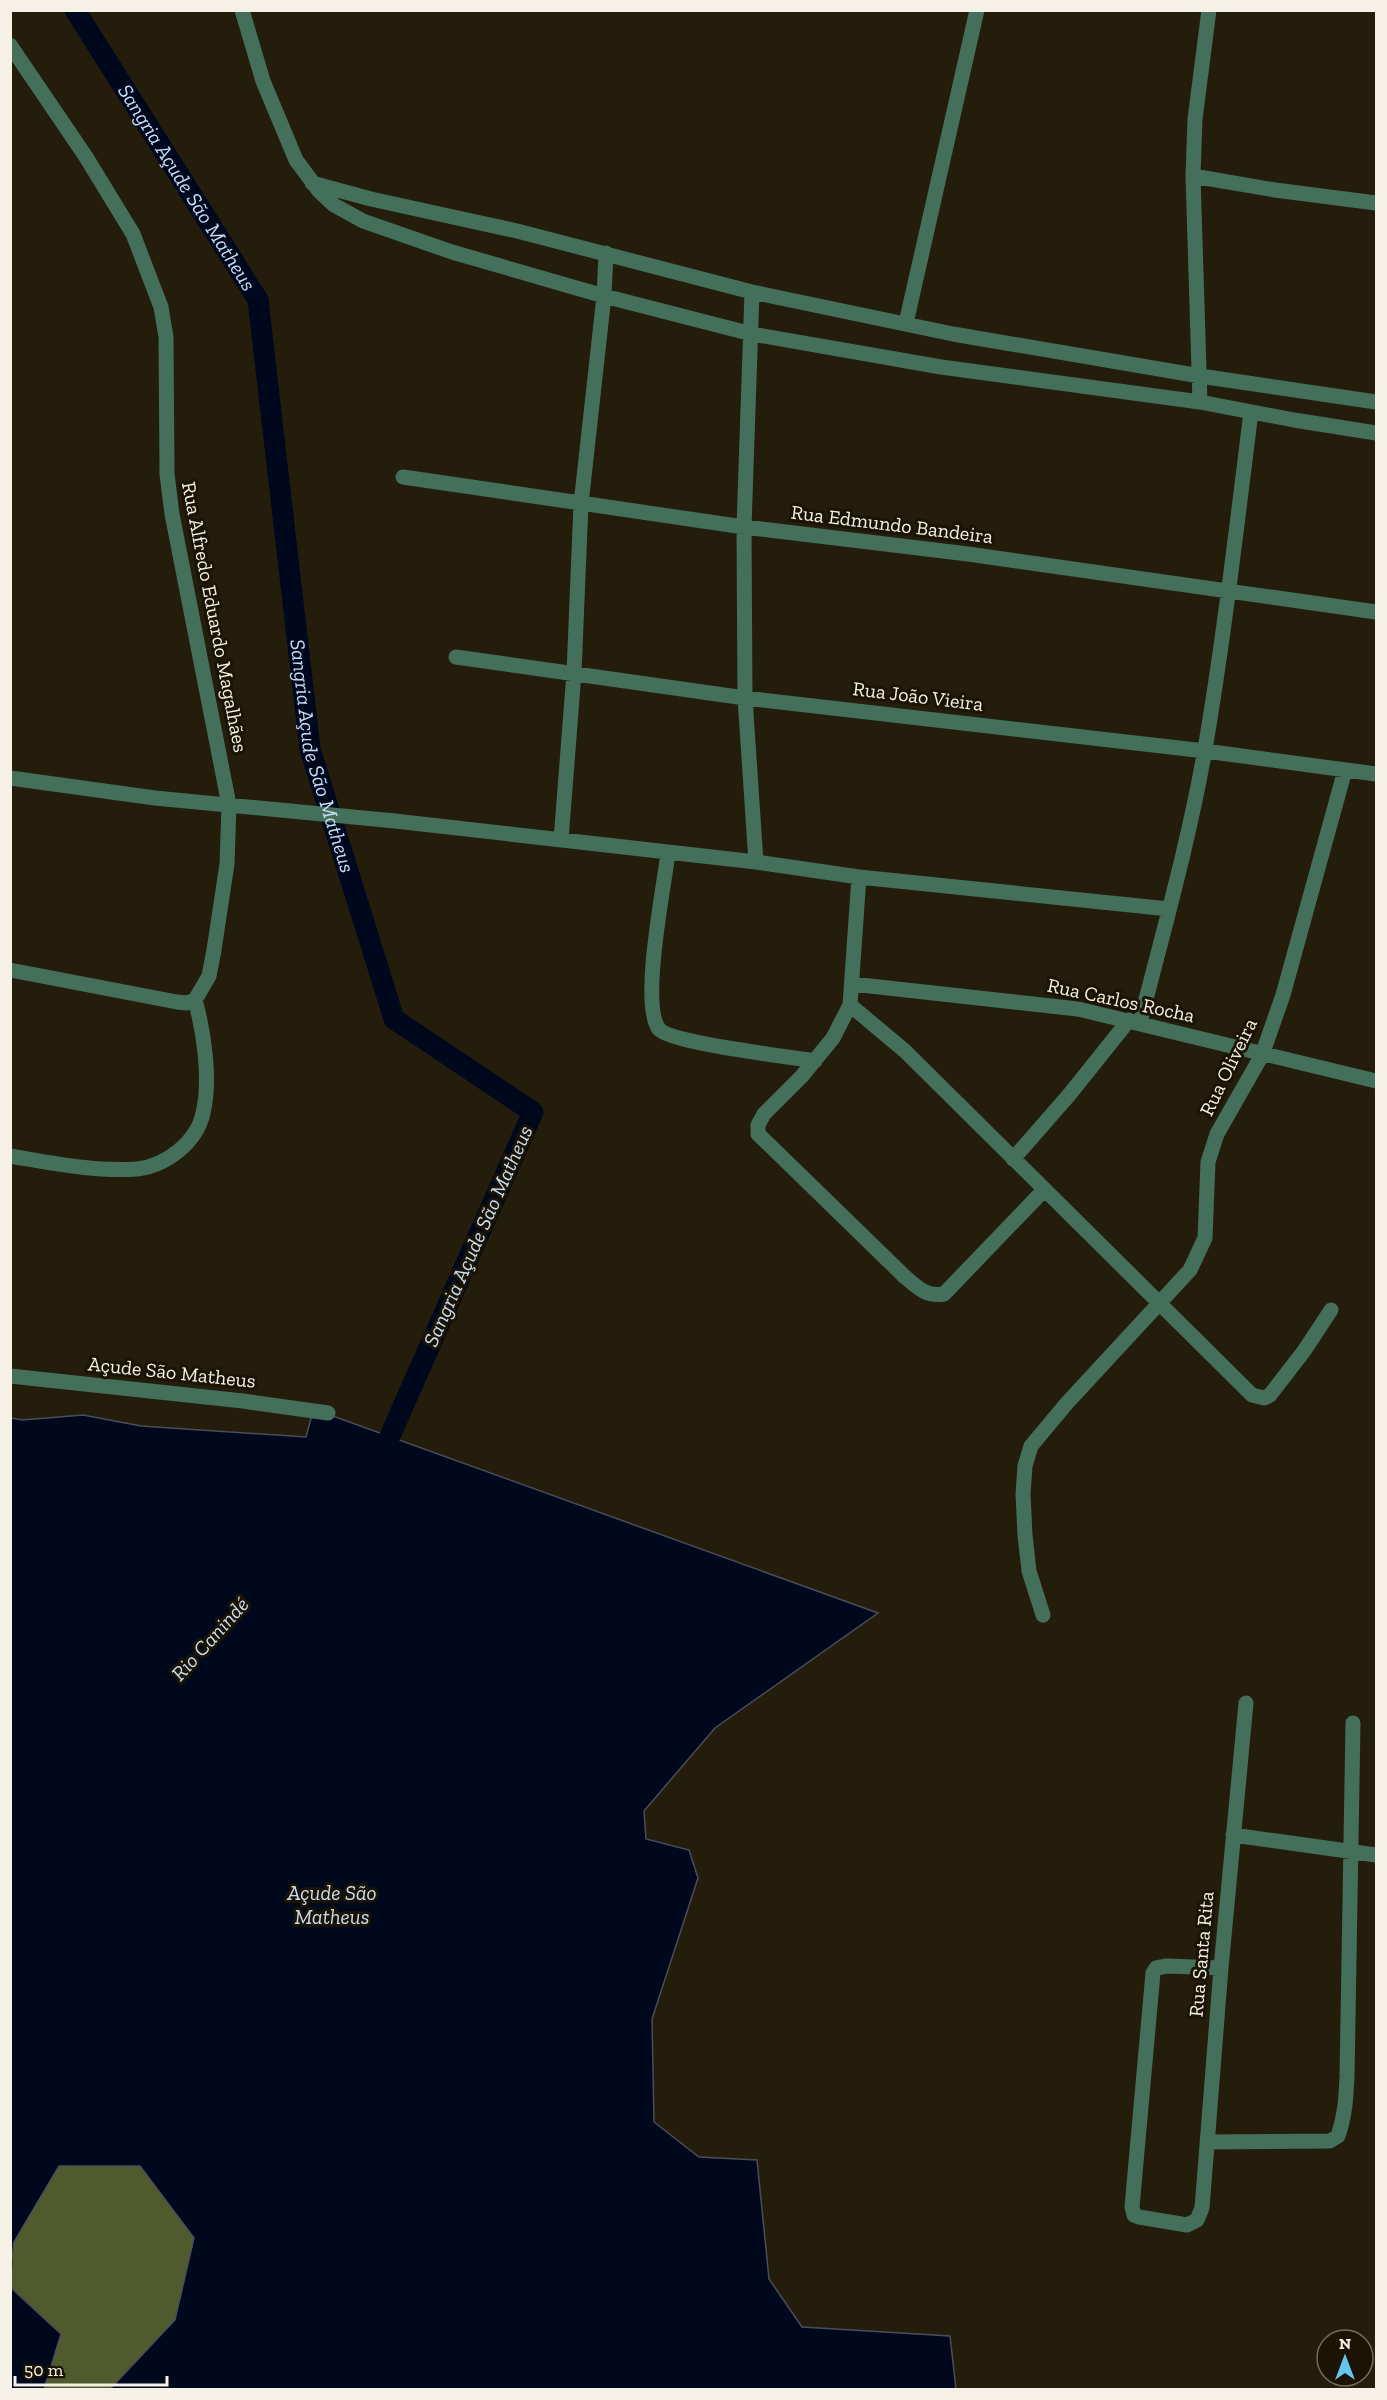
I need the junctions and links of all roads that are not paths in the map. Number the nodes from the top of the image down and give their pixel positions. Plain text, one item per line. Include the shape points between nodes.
1 (243, 10) edge
2 (977, 10) edge
3 (1209, 10) edge
4 (10, 45) edge
5 (1193, 176) junction
6 (312, 183) junction
7 (1377, 203) edge
8 (606, 253) junction
9 (752, 292) junction
10 (604, 296) junction
11 (906, 323) junction
12 (752, 333) junction
13 (1200, 376) junction
14 (1200, 402) junction
15 (1377, 402) edge
16 (1251, 412) junction
17 (1377, 433) edge
18 (403, 477) dead end
19 (581, 504) junction
20 (744, 527) junction
21 (1229, 591) junction
22 (1377, 612) edge
23 (456, 657) dead end
24 (574, 673) junction
25 (745, 698) junction
26 (1205, 751) junction
27 (1345, 770) junction
28 (1377, 774) edge
29 (10, 778) edge
30 (229, 805) junction
31 (561, 840) junction
32 (668, 853) junction
33 (756, 862) junction
34 (858, 877) junction
35 (1169, 909) junction
36 (10, 970) edge
37 (852, 984) junction
38 (195, 1000) junction
39 (850, 1005) junction
40 (1134, 1021) junction
41 (1262, 1054) junction
42 (815, 1061) junction
43 (1377, 1081) edge
44 (10, 1156) edge
45 (1013, 1159) junction
46 (1044, 1190) junction
47 (1160, 1304) junction
48 (1331, 1310) dead end
49 (10, 1376) edge
50 (328, 1413) dead end
51 (1043, 1616) dead end
52 (1246, 1703) dead end
53 (1353, 1723) dead end
54 (1233, 1835) junction
55 (1350, 1852) junction
56 (1377, 1855) edge
57 (1221, 1968) junction
58 (1207, 2142) junction

1 - 6 street via 263,81 296,160
2 - 11 street
3 - 5 street via 1195,119
4 - 30 street, Rua Alfredo Eduardo Magalhães via 134,234 161,307 166,337 167,474 172,514
5 - 7 street
5 - 13 street
6 - 8 street
6 - 10 street via 334,205 363,221 452,252
8 - 9 street
8 - 10 street
9 - 11 street
9 - 12 street
10 - 12 street
10 - 19 street
11 - 13 street
12 - 14 street via 941,367
12 - 20 street
13 - 14 street
13 - 15 street
14 - 16 street
16 - 17 street
16 - 21 street
18 - 19 street, Rua Edmundo Bandeira
19 - 20 street, Rua Edmundo Bandeira
19 - 24 street
20 - 21 street, Rua Edmundo Bandeira
20 - 25 street
21 - 22 street, Rua Edmundo Bandeira
21 - 26 street
23 - 24 street, Rua João Vieira
24 - 25 street, Rua João Vieira
24 - 31 street
25 - 26 street, Rua João Vieira
25 - 33 street
26 - 27 street, Rua João Vieira
26 - 35 street
27 - 28 street, Rua João Vieira
27 - 41 street, Rua Oliveira via 1284,995
29 - 30 street
30 - 31 street
30 - 38 street, Rua Alfredo Eduardo Magalhães via 227,864 214,951 209,976
31 - 32 street
32 - 33 street
32 - 42 street via 650,992 659,1029 688,1040
33 - 34 street
34 - 35 street
34 - 37 street
35 - 40 street
36 - 38 street via 177,1002
37 - 39 street
37 - 40 street, Rua Carlos Rocha via 1066,1007
38 - 44 street via 203,1033 205,1101 203,1115 181,1148 155,1165 139,1168 67,1165
39 - 42 street via 833,1038
39 - 45 street via 905,1052
40 - 41 street, Rua Carlos Rocha
40 - 45 street
41 - 43 street, Rua Carlos Rocha
41 - 47 street, Rua Oliveira via 1218,1134 1208,1162 1205,1238 1200,1251 1190,1270
42 - 46 street via 764,1114 758,1125 759,1134 924,1293 944,1294
45 - 46 street
46 - 47 street
47 - 48 street via 1257,1398 1276,1389
47 - 51 street, Rua Oliveira via 1031,1446 1023,1494 1025,1535 1029,1571
49 - 50 street, Açude São Matheus
52 - 54 street, Rua Santa Rita
53 - 55 street
54 - 55 street
54 - 57 street, Rua Santa Rita
55 - 56 street
55 - 58 street via 1347,2078 1344,2119 1338,2136 1330,2141
57 - 58 street, Rua Santa Rita
57 - 58 street, Rua Santa Rita via 1167,1966 1156,1968 1153,1973 1134,2215 1187,2225 1197,2220 1202,2208

